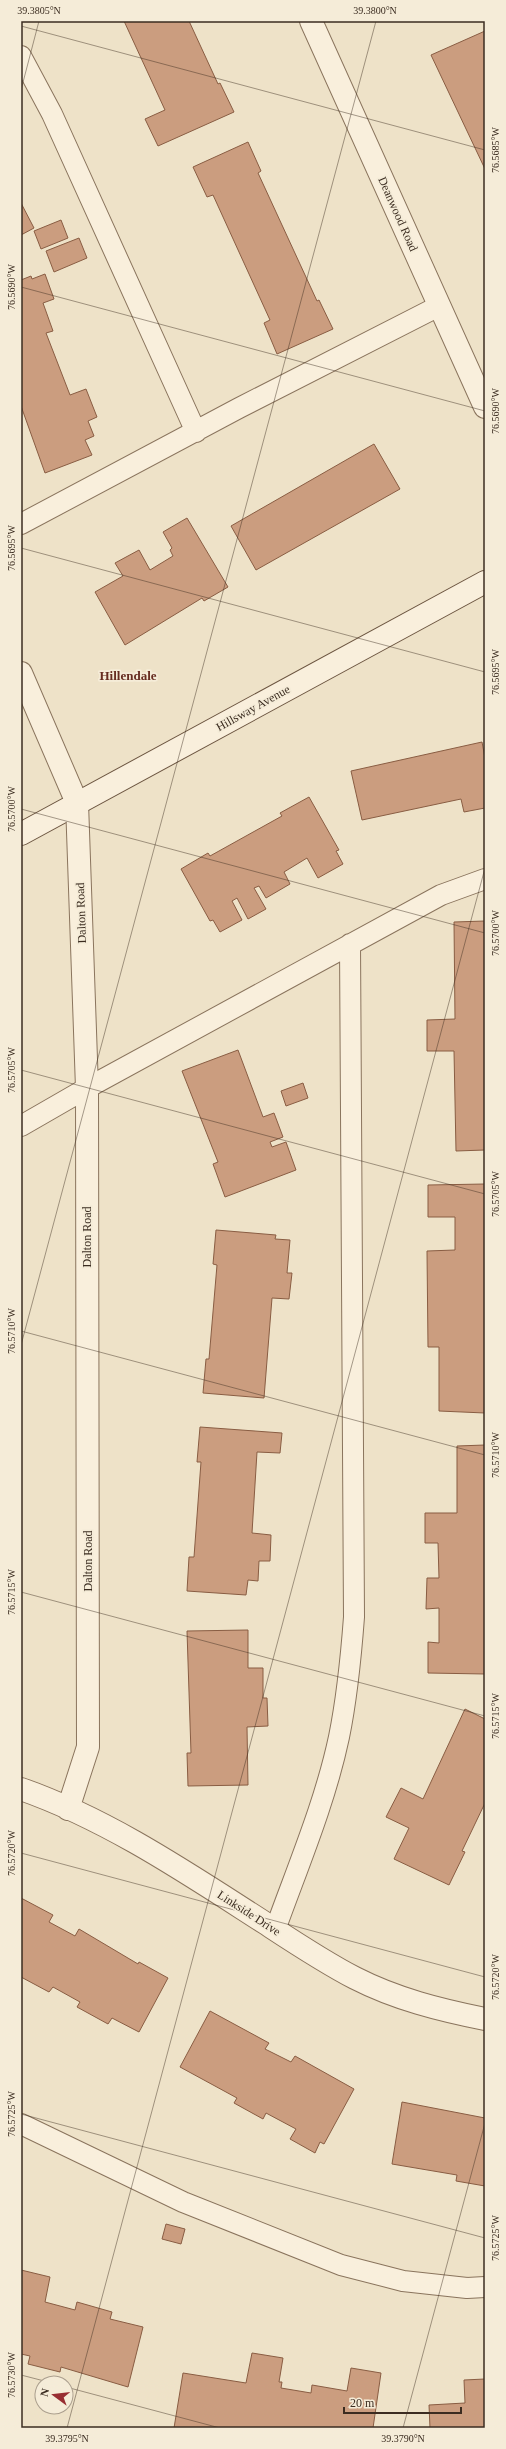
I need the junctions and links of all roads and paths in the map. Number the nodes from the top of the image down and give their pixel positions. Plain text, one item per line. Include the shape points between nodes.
1 (311, 21) edge
2 (21, 56) edge
3 (439, 306) junction
4 (485, 407) edge
5 (196, 432) junction
6 (21, 524) edge
7 (485, 582) edge
8 (21, 673) edge
9 (77, 803) junction
10 (21, 834) edge
11 (485, 879) edge
12 (350, 944) junction
13 (86, 1088) junction
14 (21, 1126) edge
15 (21, 1789) edge
16 (68, 1809) junction
17 (275, 1930) junction
18 (485, 2019) edge
19 (21, 2124) edge
20 (485, 2287) edge

1 - 3 street, Deanwood Road
2 - 5 lane via 52,114
3 - 4 street, Deanwood Road
3 - 5 lane
5 - 6 lane
7 - 9 street, Hillsway Avenue
8 - 9 street, Dalton Road
9 - 10 street, Hillsway Avenue
9 - 13 street, Dalton Road
11 - 12 lane via 441,895
12 - 13 lane
12 - 17 lane via 354,1617 349,1678 337,1745 325,1791
13 - 14 lane
13 - 16 street, Dalton Road via 88,1747
15 - 16 street, Linkside Drive
16 - 17 street, Linkside Drive via 147,1849
17 - 18 street, Linkside Drive via 356,1978 400,1998 442,2011
19 - 20 lane via 183,2202 341,2265 403,2281 467,2288

